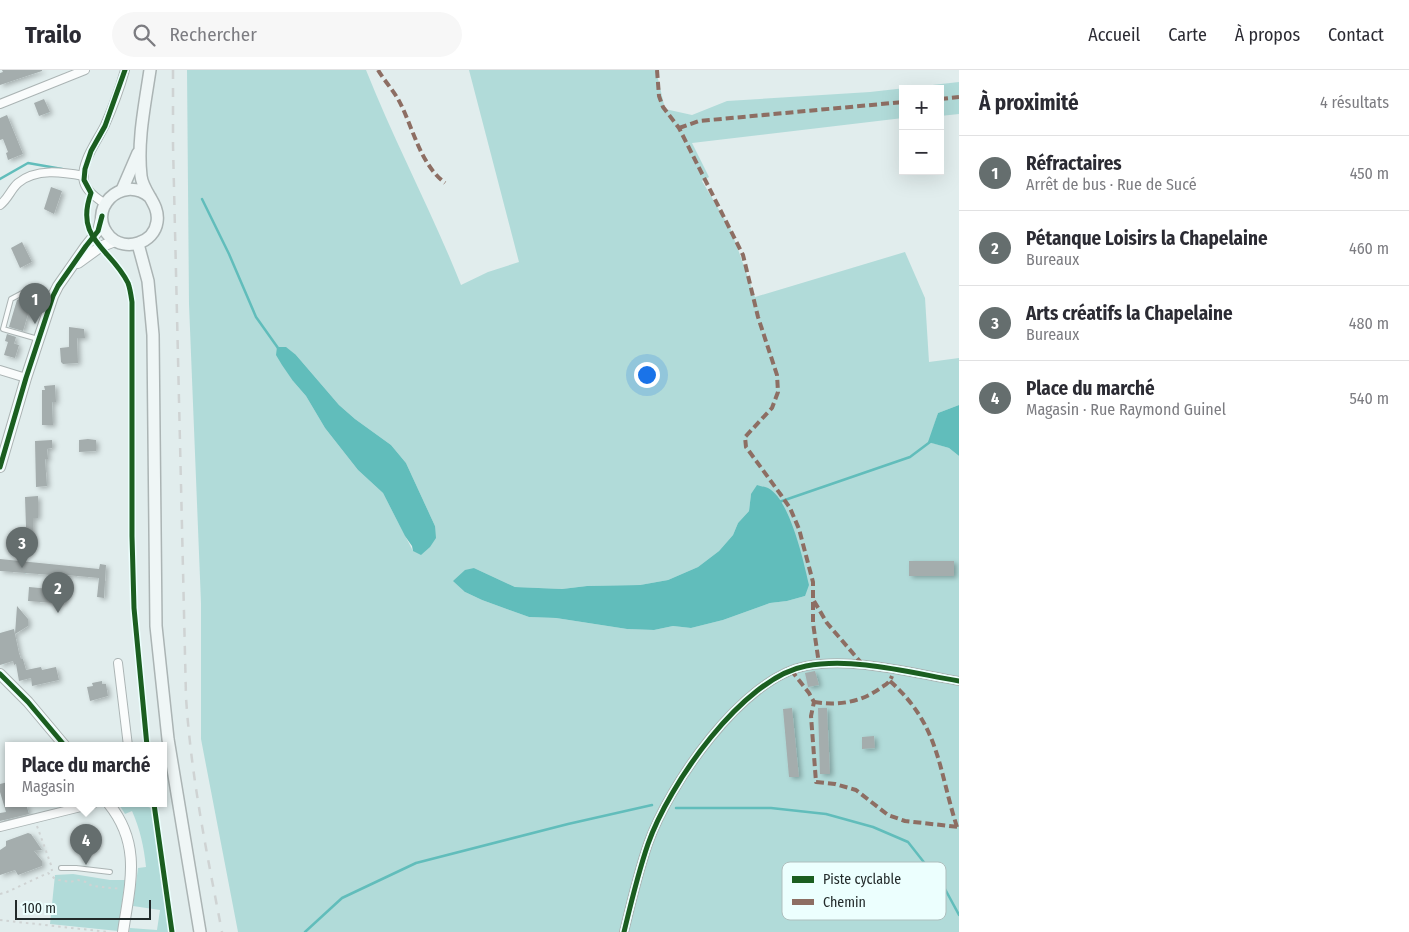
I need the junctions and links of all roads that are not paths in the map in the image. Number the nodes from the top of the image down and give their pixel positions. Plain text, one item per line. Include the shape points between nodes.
1 (85, 70) edge
2 (125, 70) edge
3 (150, 70) edge
4 (0, 104) edge
5 (140, 149) junction
6 (84, 176) junction
7 (122, 190) junction
8 (150, 197) junction
9 (0, 204) edge
10 (105, 204) junction
11 (102, 216) junction
12 (115, 241) junction
13 (138, 244) junction
14 (71, 268) junction
15 (53, 296) junction
16 (39, 339) junction
17 (0, 370) edge
18 (26, 378) junction
19 (4, 438) edge
20 (0, 467) edge
21 (118, 663) dead end
22 (0, 674) edge
23 (959, 681) edge
24 (63, 742) edge
25 (128, 742) edge
26 (81, 807) edge
27 (111, 807) edge
28 (0, 827) edge
29 (61, 868) dead end
30 (110, 872) dead end
31 (123, 932) edge
32 (200, 932) edge
33 (624, 932) edge

1 - 4 street
2 - 6 street
3 - 5 main road
5 - 7 main road
5 - 8 main road via 141,178
6 - 9 street via 34,173 17,183
6 - 10 street via 91,193
7 - 8 main road via 139,190
7 - 10 main road
8 - 13 main road via 157,211 156,226 151,235
10 - 11 main road
11 - 12 main road via 107,233
11 - 14 street via 98,231
12 - 13 main road via 126,245
12 - 14 street via 92,252
13 - 32 main road via 148,281 153,335 156,626 168,739
14 - 15 street
15 - 16 street
15 - 16 lane via 30,289 11,299 3,328
16 - 18 street
17 - 18 street
18 - 19 street
19 - 20 street
21 - 25 street
22 - 24 street
23 - 33 street via 857,664 820,664 791,670 755,691 702,749 680,780 648,844
26 - 28 street
27 - 31 street via 127,836 132,867
29 - 30 lane

